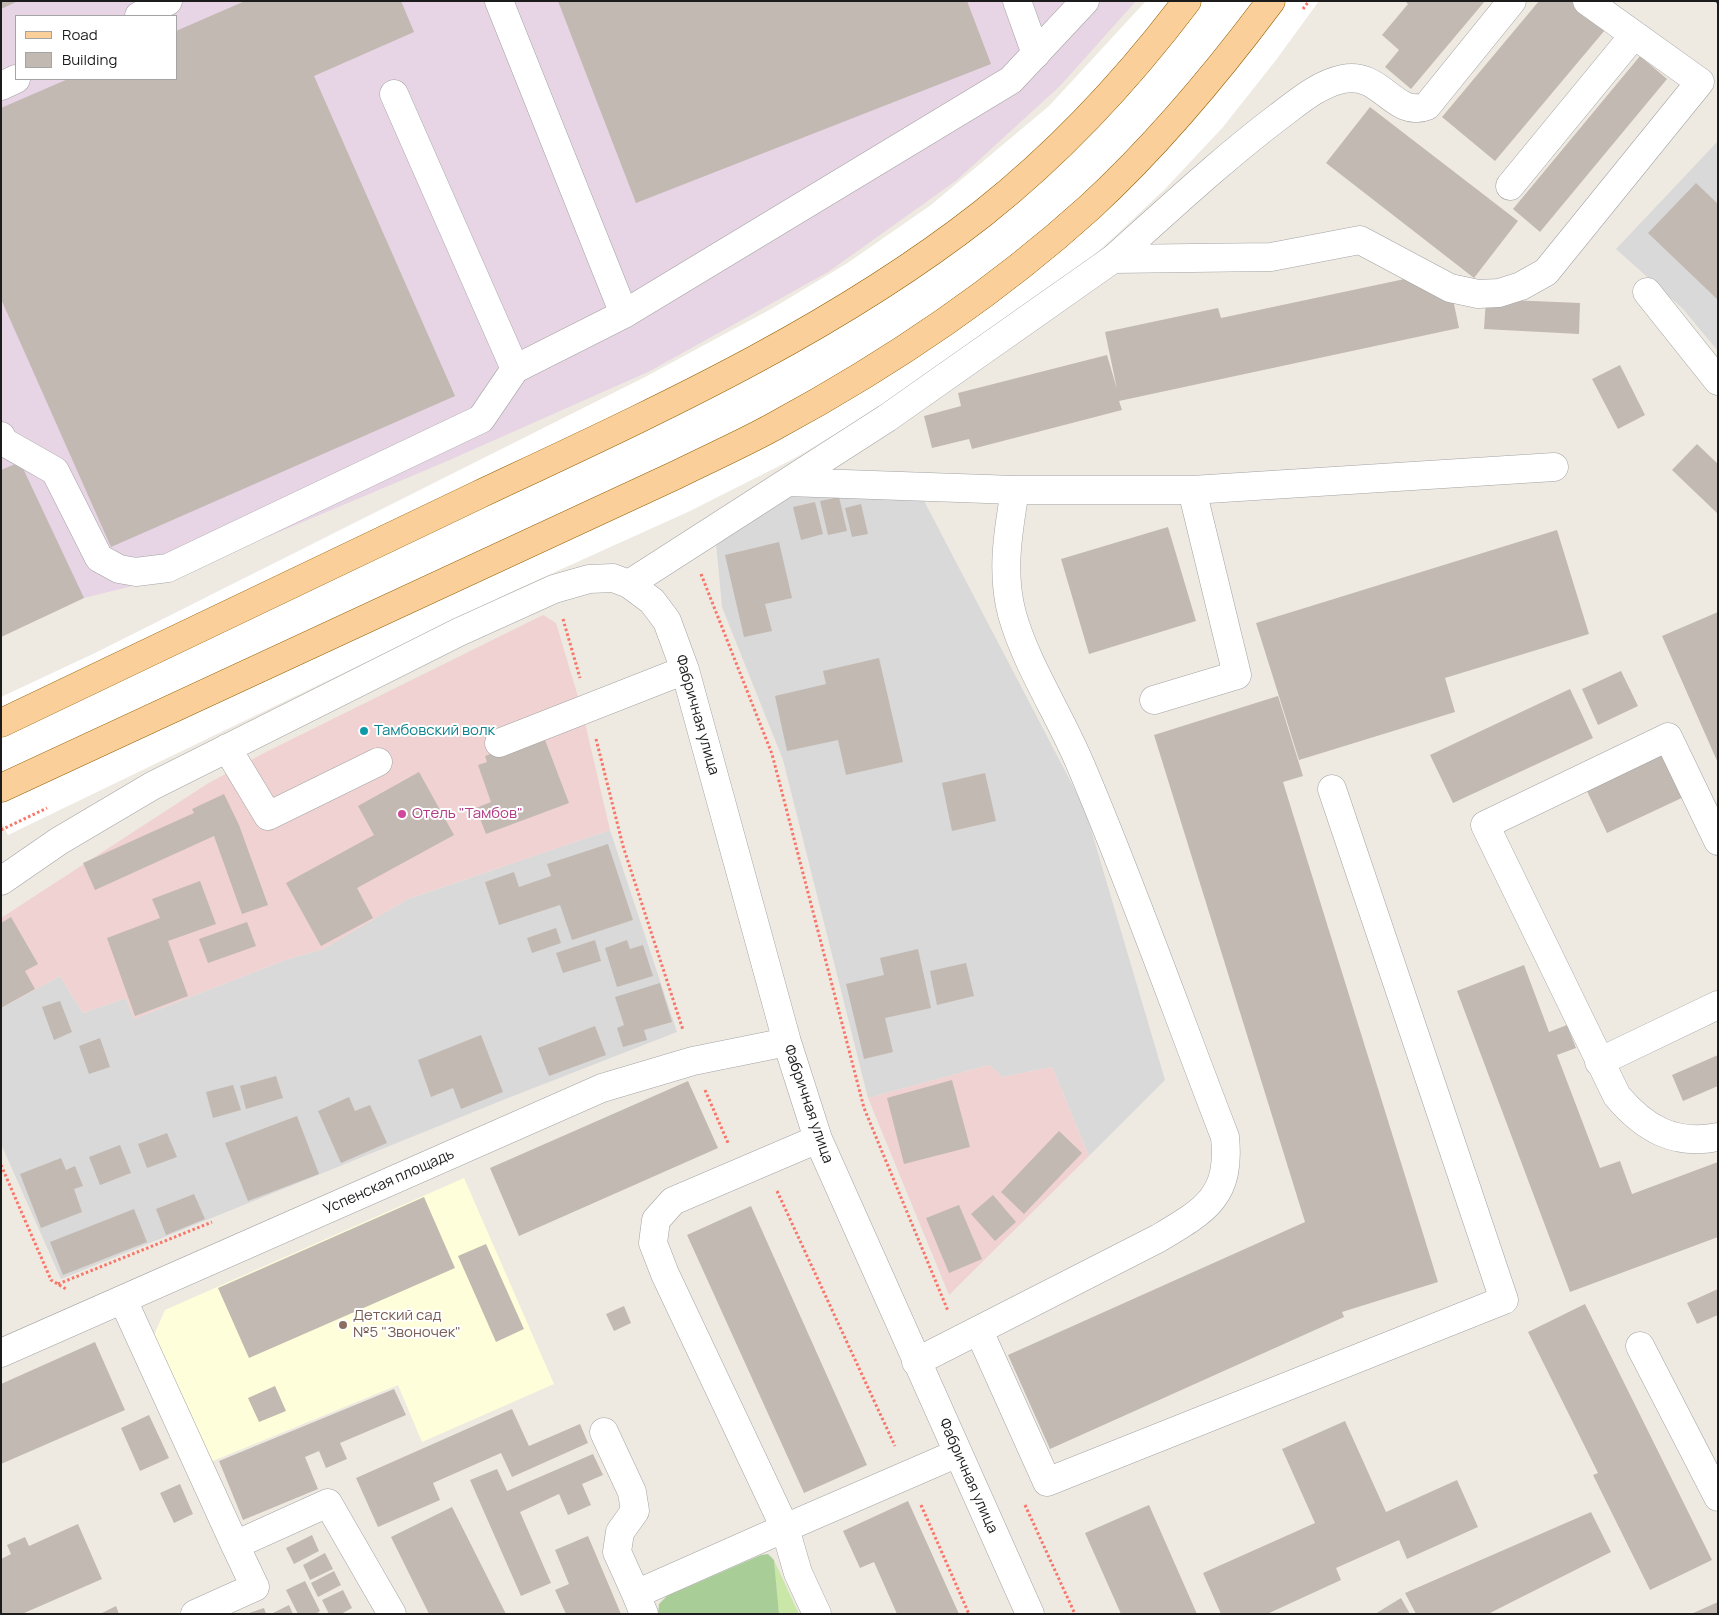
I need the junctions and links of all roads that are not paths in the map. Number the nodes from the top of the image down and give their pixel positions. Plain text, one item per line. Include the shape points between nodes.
1 (168, 1) edge
2 (499, 1) edge
3 (1017, 1) edge
4 (1085, 1) edge
5 (1187, 1) edge
6 (1271, 1) edge
7 (1512, 1) edge
8 (1587, 1) edge
9 (141, 15) edge
10 (1634, 35) junction
11 (1036, 54) junction
12 (15, 79) edge
13 (1, 86) edge
14 (394, 94) dead end
15 (1510, 186) dead end
16 (1113, 259) junction
17 (1647, 292) dead end
18 (624, 314) junction
19 (515, 369) junction
20 (1718, 381) edge
21 (1, 436) edge
22 (1554, 467) dead end
23 (788, 482) junction
24 (1015, 490) junction
25 (1192, 490) junction
26 (629, 584) junction
27 (685, 670) junction
28 (1154, 700) dead end
29 (1, 723) edge
30 (499, 743) dead end
31 (227, 748) junction
32 (378, 762) dead end
33 (1, 788) edge
34 (1332, 789) dead end
35 (1718, 841) edge
36 (1, 881) edge
37 (1718, 1004) edge
38 (787, 1042) junction
39 (1599, 1062) junction
40 (1718, 1137) edge
41 (818, 1139) junction
42 (122, 1300) junction
43 (979, 1331) junction
44 (1640, 1346) dead end
45 (1, 1353) edge
46 (916, 1362) junction
47 (604, 1432) dead end
48 (958, 1453) junction
49 (1718, 1497) edge
50 (785, 1528) junction
51 (235, 1545) junction
52 (640, 1604) edge
53 (195, 1614) edge
54 (392, 1614) edge
55 (817, 1614) edge
56 (1030, 1614) edge

1 - 9 street
2 - 18 street
3 - 11 street
4 - 11 street
5 - 29 main road via 1122,81 1042,162 983,213 920,259 804,332 650,414
6 - 33 main road via 1235,49 1179,113 1090,206 1027,260 949,319 864,374 773,427 685,470
7 - 16 street via 1428,106 1409,108 1369,81 1355,77 1338,80 1311,92 1240,146
8 - 10 street
10 - 15 street
10 - 16 street via 1700,82 1546,272 1521,286 1499,293 1478,294 1450,288 1360,240 1271,257
11 - 18 street via 1011,80
12 - 13 street
14 - 19 street
16 - 23 street via 887,418
17 - 20 street
18 - 19 street
19 - 21 street via 481,419 168,568 136,572 119,569 99,558 55,471 4,442
22 - 25 street
23 - 24 street
23 - 26 street
24 - 25 street
24 - 43 street via 1006,546 1007,585 1013,615 1081,765 1225,1137 1227,1158 1224,1180 1209,1203 1193,1218
25 - 28 street via 1237,675
26 - 27 street, Фабричная улица via 652,601 668,621
26 - 31 street via 613,578 589,579 554,589 459,632
27 - 30 street
27 - 38 street, Фабричная улица
31 - 32 street via 268,816
31 - 36 street via 152,786
34 - 43 street via 1504,1300 1047,1482
35 - 39 street via 1668,738 1485,825
37 - 39 street
38 - 41 street, Фабричная улица
38 - 42 street, Успенская площадь via 693,1061 602,1088
39 - 40 street via 1617,1096 1633,1115 1654,1129 1678,1138 1703,1140
41 - 46 street, Фабричная улица
41 - 50 street via 673,1201 656,1220 653,1243
42 - 45 street, Успенская площадь
42 - 51 street
43 - 46 street
44 - 49 street
46 - 48 street, Фабричная улица
47 - 52 street via 632,1492 635,1511 620,1532 617,1552
48 - 50 street
48 - 56 street, Фабричная улица
50 - 52 street
50 - 55 street via 798,1573
51 - 53 street via 255,1587
51 - 54 street via 328,1502

